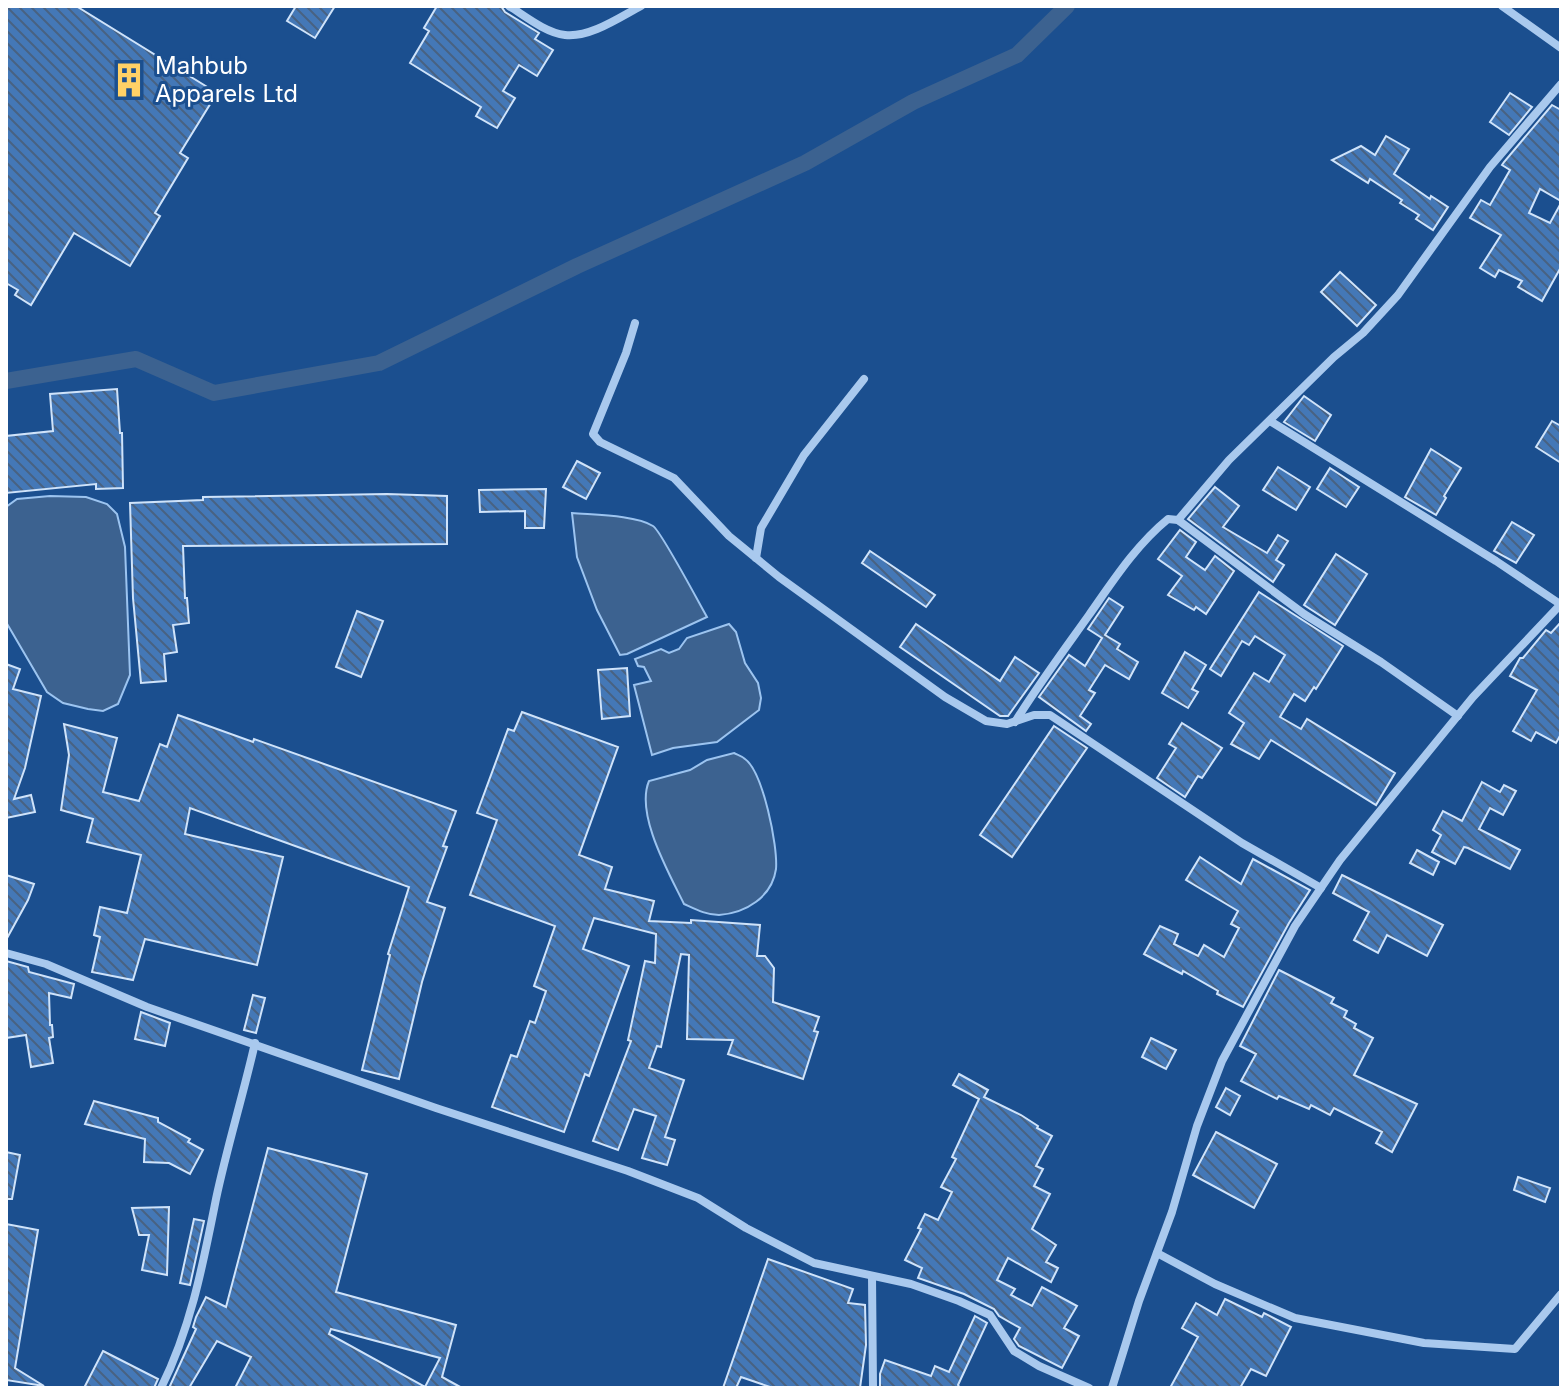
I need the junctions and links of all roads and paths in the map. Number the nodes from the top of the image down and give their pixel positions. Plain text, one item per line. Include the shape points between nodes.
1 (509, 6) edge
2 (641, 6) edge
3 (1502, 6) edge
4 (1561, 48) edge
5 (1561, 84) edge
6 (635, 323) dead end
7 (864, 379) dead end
8 (1270, 421) junction
9 (1178, 520) junction
10 (756, 558) junction
11 (1561, 604) edge
12 (1458, 716) junction
13 (1014, 723) junction
14 (1321, 888) junction
15 (6, 953) edge
16 (255, 1043) junction
17 (1157, 1253) junction
18 (872, 1276) junction
19 (1561, 1294) edge
20 (161, 1388) edge
21 (873, 1388) edge
22 (1089, 1388) edge
23 (1112, 1388) edge

1 - 2 street via 565,35 606,25
3 - 4 street
5 - 8 street via 1490,167 1398,295
6 - 10 street via 593,434 674,478
7 - 10 street via 804,455 761,528
8 - 9 street
8 - 11 street
9 - 12 street via 1304,614
9 - 13 street via 1168,519 1127,561
10 - 13 street via 945,697 986,721
11 - 12 street
12 - 14 street
13 - 14 street via 1050,715 1242,843
14 - 17 street via 1222,1061
15 - 16 street
16 - 18 street via 642,1176 698,1198 814,1263
16 - 20 street via 196,1299
17 - 19 street via 1295,1318 1424,1343 1515,1349
17 - 23 street
18 - 21 street
18 - 22 street via 911,1284 990,1315 1014,1351

